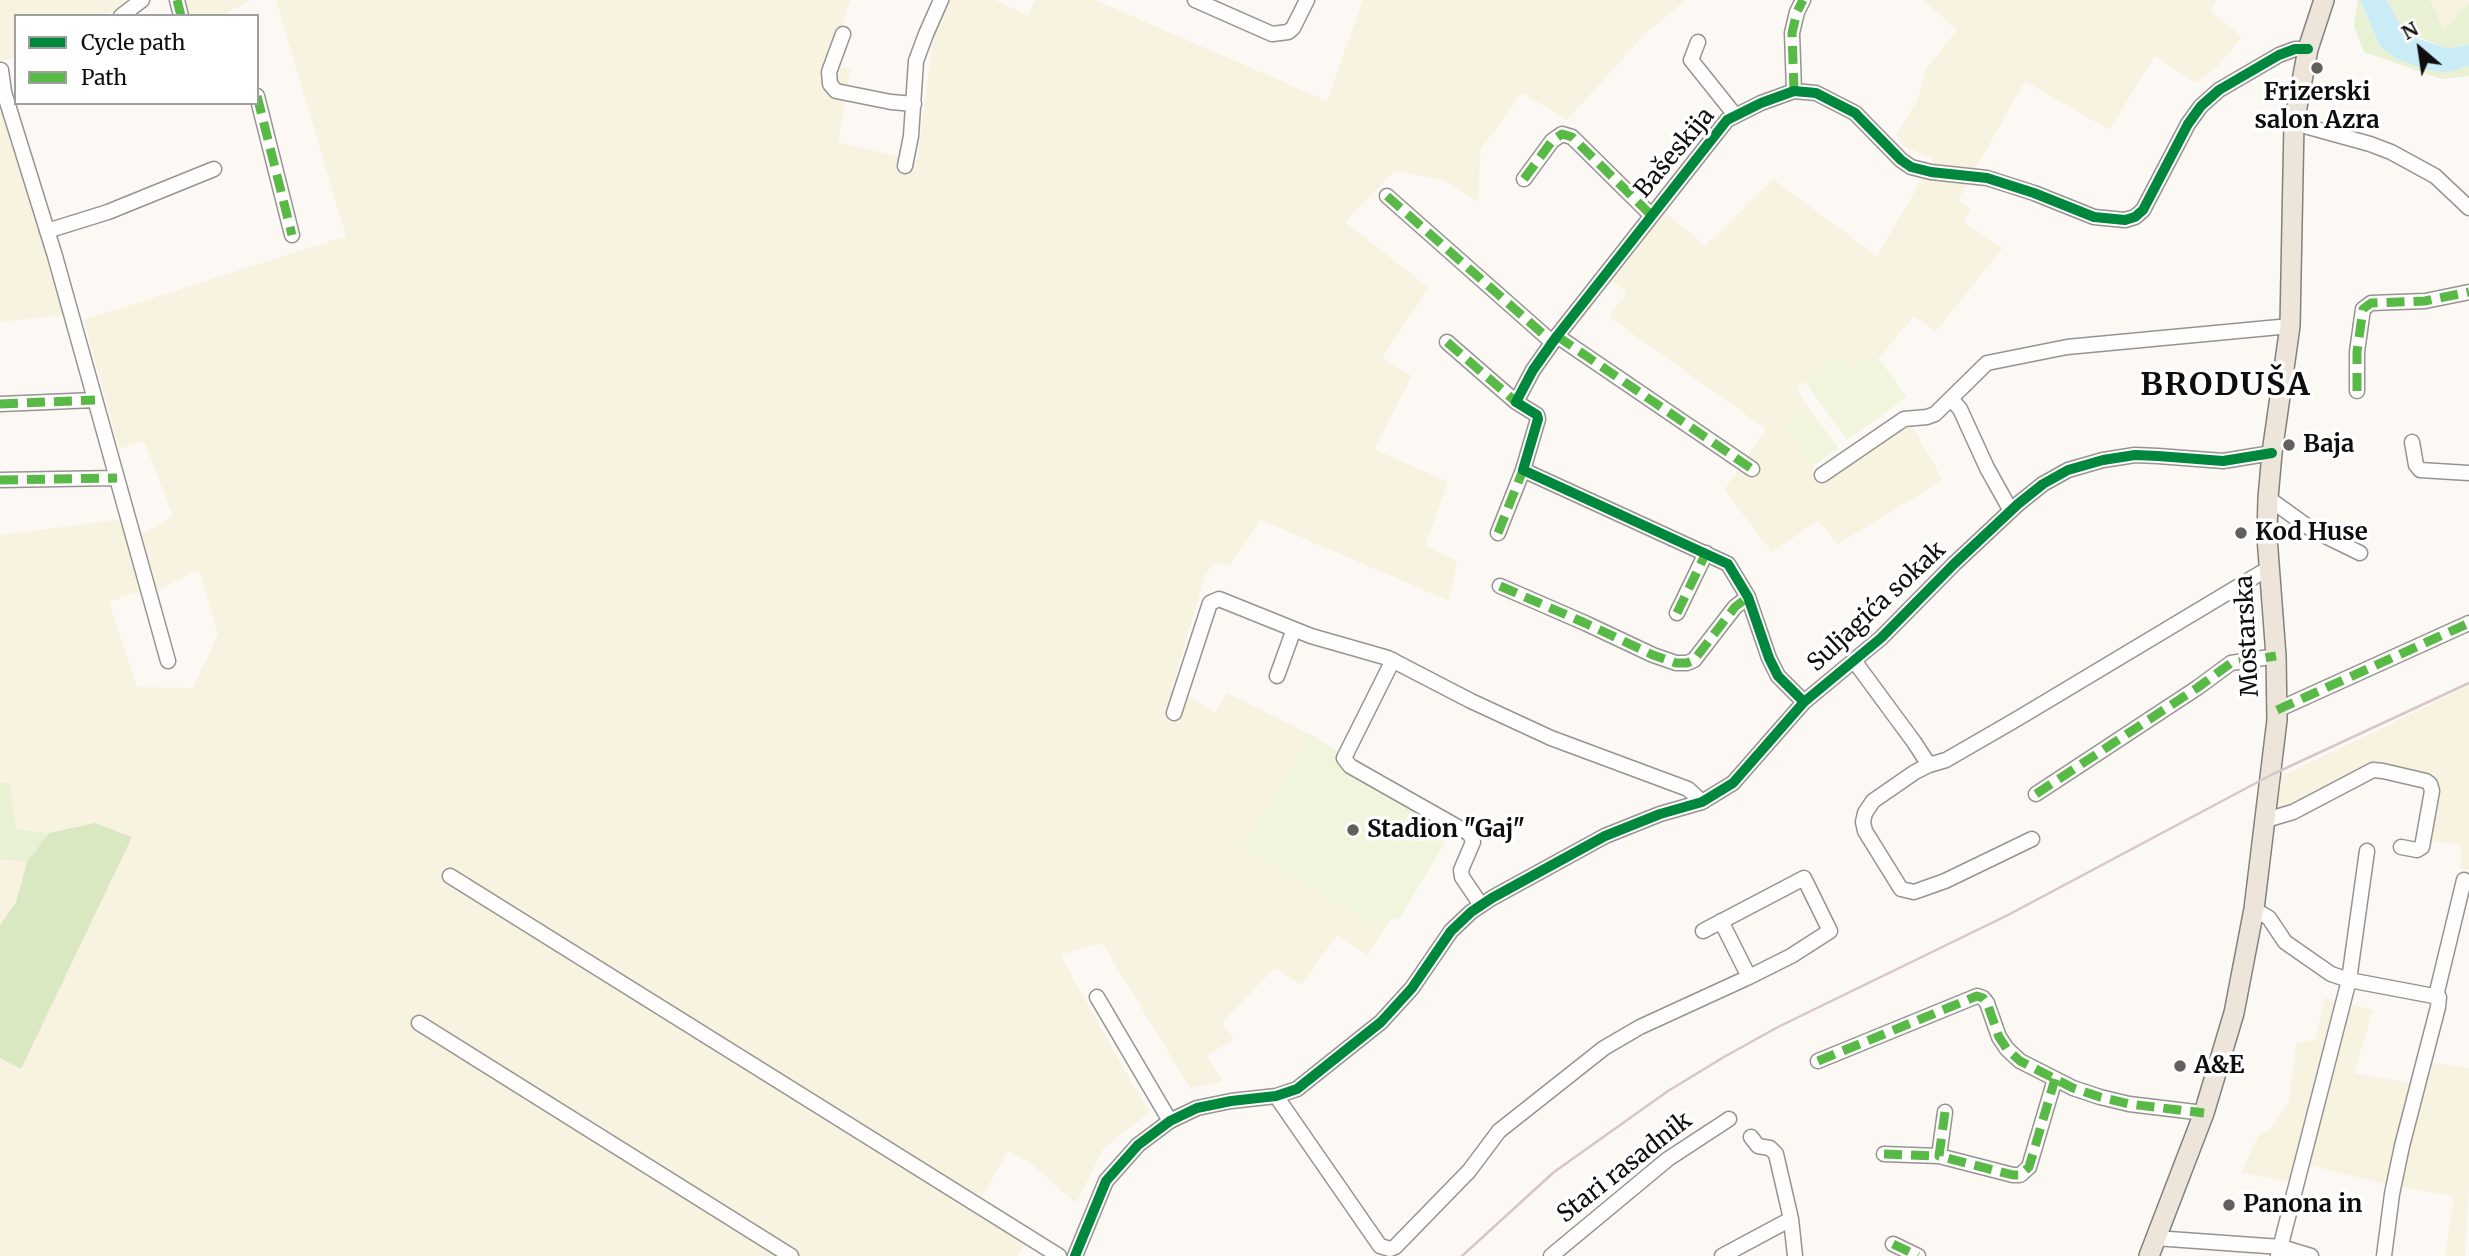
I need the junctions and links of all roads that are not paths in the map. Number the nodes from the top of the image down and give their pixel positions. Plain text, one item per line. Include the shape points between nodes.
1 (142, 0) edge
2 (1195, 0) edge
3 (1307, 0) edge
4 (1802, 0) edge
5 (2324, 0) edge
6 (939, 1) edge
7 (124, 14) edge
8 (844, 34) dead end
9 (1698, 42) dead end
10 (2308, 49) junction
11 (0, 71) edge
12 (1794, 91) junction
13 (259, 104) edge
14 (914, 104) junction
15 (1735, 115) junction
16 (2294, 123) junction
17 (905, 166) dead end
18 (214, 169) dead end
19 (1524, 179) dead end
20 (1387, 196) dead end
21 (2469, 208) edge
22 (1651, 215) junction
23 (47, 231) junction
24 (292, 235) dead end
25 (2469, 292) edge
26 (2290, 326) junction
27 (1555, 339) junction
28 (1447, 342) dead end
29 (2357, 391) dead end
30 (1951, 399) junction
31 (95, 400) junction
32 (1516, 402) junction
33 (0, 404) edge
34 (2412, 442) dead end
35 (2272, 453) junction
36 (1523, 470) junction
37 (1752, 470) dead end
38 (2469, 473) edge
39 (1822, 475) dead end
40 (117, 478) junction
41 (0, 480) edge
42 (2268, 498) junction
43 (2011, 511) junction
44 (1498, 533) dead end
45 (1706, 553) junction
46 (2360, 553) dead end
47 (2269, 568) junction
48 (1500, 586) dead end
49 (1748, 597) junction
50 (1677, 613) dead end
51 (2469, 623) edge
52 (1294, 629) junction
53 (2276, 656) junction
54 (1393, 660) junction
55 (168, 661) dead end
56 (1855, 662) junction
57 (1278, 676) dead end
58 (1804, 702) junction
59 (2277, 710) junction
60 (1174, 713) dead end
61 (1929, 765) junction
62 (2036, 794) dead end
63 (1702, 802) junction
64 (2266, 820) junction
65 (2032, 839) dead end
66 (2401, 847) dead end
67 (2367, 851) dead end
68 (450, 876) dead end
69 (2464, 880) dead end
70 (1481, 905) junction
71 (2254, 909) junction
72 (1721, 921) junction
73 (1703, 931) dead end
74 (1749, 977) junction
75 (2348, 979) junction
76 (2436, 996) junction
77 (1097, 997) dead end
78 (419, 1023) dead end
79 (1818, 1061) dead end
80 (2055, 1079) junction
81 (1276, 1096) junction
82 (1945, 1112) dead end
83 (2204, 1113) junction
84 (1729, 1119) dead end
85 (1170, 1121) junction
86 (1751, 1137) dead end
87 (1884, 1154) dead end
88 (1939, 1156) junction
89 (1791, 1219) junction
90 (1893, 1244) dead end
91 (2152, 1247) edge
92 (2279, 1252) edge
93 (792, 1256) edge
94 (1059, 1256) edge
95 (1075, 1256) edge
96 (1551, 1256) edge
97 (1722, 1256) edge
98 (1795, 1256) edge
99 (1918, 1256) edge
100 (2311, 1256) edge
101 (2384, 1256) edge

1 - 7 street
2 - 3 street via 1272,34 1293,28
4 - 12 street via 1792,33
5 - 10 main road, Mostarska
6 - 14 street via 916,61
8 - 14 street via 829,72 836,91
9 - 15 street via 1691,60
10 - 12 street via 2279,55 2219,90 2201,106 2143,210 2126,220 2094,217 1987,178 1911,166 1848,108 1816,93
10 - 16 main road, Mostarska
11 - 23 street
12 - 15 street, Bašeskija
13 - 24 street
14 - 17 street
15 - 22 street, Bašeskija
16 - 21 street via 2391,152 2435,176
16 - 26 main road, Mostarska
18 - 23 street
19 - 22 street via 1562,134 1572,137
20 - 27 street
22 - 27 street, Bašeskija
23 - 31 street
25 - 29 street via 2425,301 2371,303 2363,309
26 - 30 street via 2067,347 1992,361 1981,366
26 - 35 main road, Mostarska
27 - 32 street, Bašeskija
27 - 37 street
28 - 32 street
30 - 39 street via 1935,414 1904,419
30 - 43 street
31 - 33 street
31 - 40 street
32 - 36 street via 1538,419
34 - 38 street via 2420,470
35 - 42 main road, Mostarska
35 - 43 street, Suljagića sokak via 2223,461 2135,455 2103,460 2068,470
36 - 44 street
36 - 45 street
40 - 41 street
40 - 55 street
42 - 46 street via 2311,529
42 - 47 main road, Mostarska
43 - 56 street, Suljagića sokak
45 - 49 street via 1728,565
45 - 50 street
47 - 53 main road, Mostarska
47 - 61 street via 2029,712 1946,760
48 - 49 street via 1676,663 1694,660
49 - 58 street via 1778,676
51 - 59 street
52 - 54 street
52 - 57 street
52 - 60 street via 1219,599 1212,601
53 - 59 main road, Mostarska
53 - 62 street via 2231,663
54 - 63 street via 1551,738 1688,789
54 - 70 street via 1344,758 1470,834 1473,842 1462,877
56 - 58 street, Suljagića sokak
56 - 61 street, Suljagića sokak
58 - 63 street, Suljagića sokak via 1733,783
59 - 64 main road, Mostarska
61 - 65 street via 1873,801 1865,813 1865,831 1901,889 1914,892 1945,881
63 - 70 street, Suljagića sokak via 1605,836
64 - 66 street via 2293,812 2374,770 2383,771 2426,781 2432,791 2422,847
64 - 71 main road, Mostarska
67 - 75 street
68 - 94 street
69 - 76 street
70 - 81 street, Suljagića sokak via 1451,931 1412,988 1381,1022 1297,1089
71 - 75 street via 2269,918 2285,942 2332,974
71 - 83 main road, Mostarska via 2234,1013
72 - 73 street
72 - 74 street
72 - 74 street via 1804,877 1830,931
74 - 81 street via 1604,1048 1499,1131 1469,1171 1390,1249 1380,1246
75 - 76 street
75 - 92 street
76 - 101 street via 2440,1002 2397,1170
77 - 85 street
78 - 93 street
79 - 80 street via 1977,996 1987,1003 1999,1037 2013,1056
80 - 83 street via 2129,1104
80 - 88 street via 2025,1172 2013,1175
81 - 85 street, Suljagića sokak via 1205,1106
82 - 88 street
83 - 91 main road, Mostarska
84 - 96 street, Stari rasadnik via 1668,1159
85 - 95 street, Suljagića sokak via 1138,1145 1106,1181
86 - 89 street via 1758,1146 1776,1154
87 - 88 street
89 - 97 street
89 - 98 street
90 - 99 street
91 - 92 street
92 - 100 street

